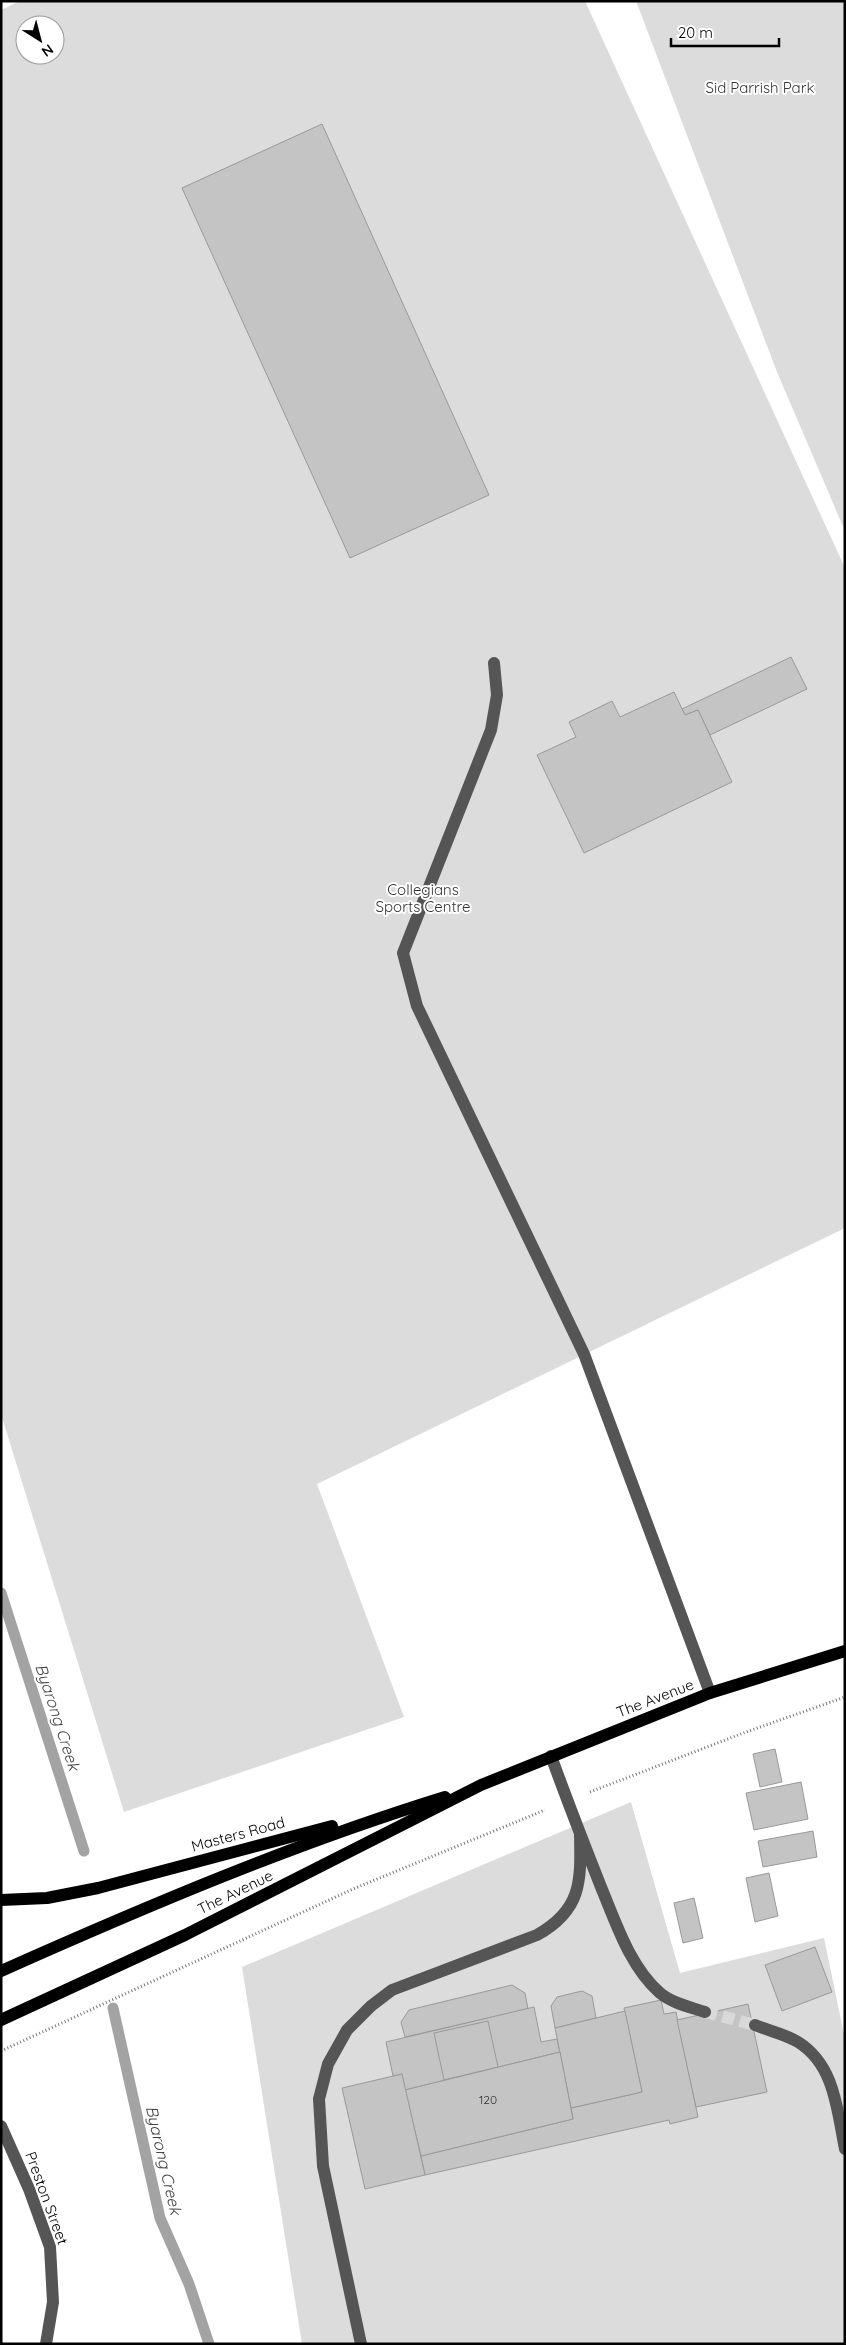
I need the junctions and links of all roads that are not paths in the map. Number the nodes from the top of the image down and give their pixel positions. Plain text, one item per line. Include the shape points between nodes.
1 (494, 663) dead end
2 (845, 1652) edge
3 (710, 1693) junction
4 (551, 1756) junction
5 (481, 1786) junction
6 (580, 1834) junction
7 (1, 1900) edge
8 (1, 1970) edge
9 (705, 2012) tunnel mouth
10 (1, 2020) edge
11 (755, 2026) tunnel mouth
12 (1, 2126) edge
13 (845, 2148) edge
14 (46, 2344) edge
15 (361, 2344) edge

1 - 3 street via 497,695 491,730 403,953 417,1006 584,1354
2 - 3 main road, The Avenue
3 - 4 main road, The Avenue
4 - 5 main road, The Avenue
4 - 6 street
5 - 7 main road, Masters Road via 98,1888 47,1898
5 - 8 main road, The Avenue via 360,1823 296,1847
5 - 10 main road, The Avenue via 185,1935
6 - 9 street via 620,1933 646,1976 662,1994
6 - 15 street via 580,1882 568,1909 556,1923 537,1935 392,1990 347,2030 328,2064 319,2099 323,2166
11 - 13 street via 798,2042 825,2068 836,2101
12 - 14 street, Preston Street via 50,2247 53,2302

